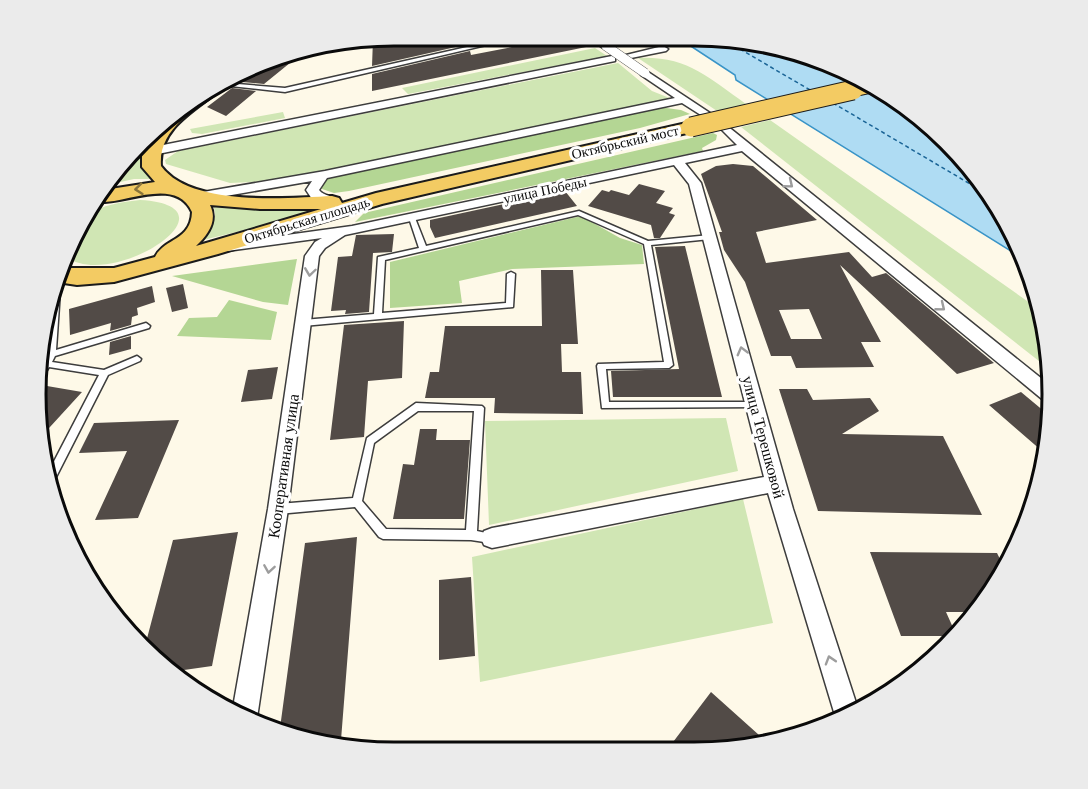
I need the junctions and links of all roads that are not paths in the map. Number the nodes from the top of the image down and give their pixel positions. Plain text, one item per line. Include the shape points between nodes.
1 (479, 46) edge
2 (606, 46) edge
3 (663, 49) dead end
4 (631, 55) dead end
5 (612, 59) dead end
6 (235, 85) edge
7 (859, 88) edge
8 (685, 99) junction
9 (708, 115) dead end
10 (726, 128) dead end
11 (158, 139) edge
12 (744, 147) junction
13 (153, 151) junction
14 (678, 162) junction
15 (322, 176) junction
16 (190, 194) junction
17 (109, 195) edge
18 (376, 199) joint
19 (340, 205) junction
20 (412, 218) junction
21 (345, 231) junction
22 (710, 237) junction
23 (648, 243) junction
24 (210, 249) junction
25 (423, 249) junction
26 (122, 273) junction
27 (511, 274) dead end
28 (64, 284) edge
29 (378, 316) junction
30 (54, 320) edge
31 (303, 323) junction
32 (146, 326) dead end
33 (52, 354) junction
34 (137, 359) dead end
35 (48, 364) joint
36 (105, 373) junction
37 (1042, 389) edge
38 (757, 405) junction
39 (55, 471) edge
40 (776, 483) junction
41 (357, 502) junction
42 (279, 509) junction
43 (471, 535) junction
44 (492, 538) joint
45 (846, 708) edge
46 (246, 709) edge

1 - 6 lane via 285,90
2 - 8 street, bridge
3 - 4 street
5 - 13 street
7 - 18 main road, Октябрьский мост, bridge
8 - 9 street
8 - 15 street
10 - 12 street
11 - 13 main road
12 - 14 street, улица Победы
12 -> 37 street
13 - 16 main road via 153,170
14 - 20 street, улица Победы
14 - 22 street, улица Терешковой via 695,183
15 - 16 street
15 - 19 street via 312,190
16 -> 17 main road, Октябрьская площадь via 147,188
16 - 19 main road, Октябрьская площадь
16 - 26 main road via 203,207 204,216 194,236 168,255
18 - 19 main road, Октябрьская площадь
19 - 21 street via 327,226
19 - 24 main road, Октябрьская площадь
20 - 21 street, улица Победы
20 - 25 lane
21 - 24 street, улица Победы
21 -> 31 street, Кооперативная улица via 320,245 312,256
22 - 23 lane
38 -> 22 street, улица Терешковой
23 - 25 lane via 579,213
23 - 38 lane via 669,365 601,366 605,406
24 - 26 main road, Октябрьская площадь
25 - 29 lane via 381,259
26 - 28 main road
27 - 29 lane via 510,305
29 - 31 lane
30 - 33 lane
31 - 42 street, Кооперативная улица
32 - 33 lane
33 - 35 lane
34 - 36 lane
35 - 36 lane
36 - 39 lane
38 - 40 street, улица Терешковой
40 - 44 street
45 -> 40 street, улица Терешковой
41 - 42 lane
41 - 43 lane via 383,534
41 - 43 lane via 370,441 416,407 479,408
42 -> 46 street, Кооперативная улица
43 - 44 lane

